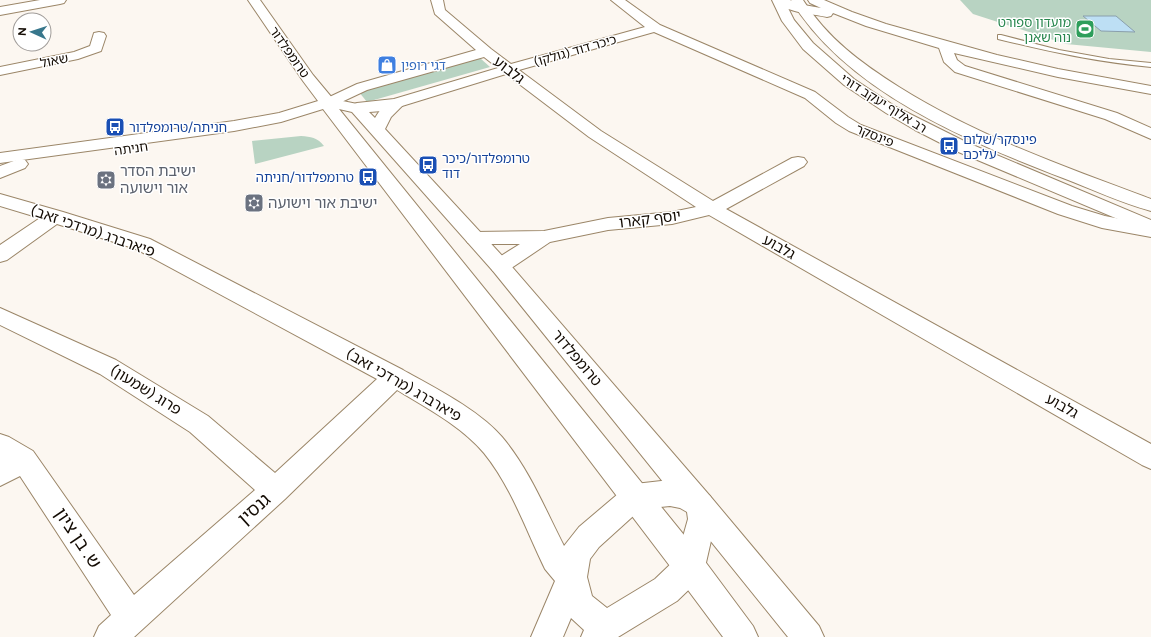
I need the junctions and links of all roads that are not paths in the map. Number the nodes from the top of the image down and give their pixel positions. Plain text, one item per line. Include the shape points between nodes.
1 (60, 0) edge
2 (254, 0) edge
3 (437, 0) edge
4 (617, 0) edge
5 (779, 0) edge
6 (804, 3) edge
7 (0, 11) edge
8 (864, 22) junction
9 (655, 28) junction
10 (99, 36) dead end
11 (823, 36) junction
12 (1001, 37) dead end
13 (944, 47) junction
14 (486, 52) junction
15 (1151, 65) edge
16 (508, 69) junction
17 (0, 71) edge
18 (308, 78) junction
19 (1151, 90) edge
20 (397, 103) junction
21 (357, 108) junction
22 (325, 115) junction
23 (288, 119) junction
24 (377, 130) junction
25 (1151, 134) edge
26 (0, 158) edge
27 (798, 162) dead end
28 (19, 164) junction
29 (0, 168) edge
30 (0, 173) edge
31 (0, 200) edge
32 (1151, 205) edge
33 (712, 209) junction
34 (56, 216) junction
35 (1151, 227) edge
36 (1151, 231) edge
37 (544, 237) junction
38 (475, 238) junction
39 (0, 255) edge
40 (500, 266) junction
41 (0, 316) edge
42 (394, 377) junction
43 (0, 445) edge
44 (1151, 457) edge
45 (24, 459) junction
46 (0, 474) edge
47 (274, 490) junction
48 (635, 497) junction
49 (700, 505) junction
50 (690, 567) junction
51 (572, 577) junction
52 (132, 618) junction
53 (601, 632) edge
54 (110, 637) edge
55 (547, 637) edge
56 (742, 637) edge
57 (808, 637) edge

1 - 7 street
2 - 18 street, טרומפלדור
3 - 14 street, גלבוע via 438,11
4 - 9 street, פינסקר
5 - 6 street via 787,4
5 - 35 street, רב אלוף יעקב דורי via 788,21 808,46 849,82 891,110 962,148
6 - 8 street
6 - 11 street, רב אלוף יעקב דורי
8 - 11 street via 827,22 819,27
8 - 13 street
9 - 16 street, כיכר דוד (גולקו)
9 - 36 street, פינסקר via 810,95 855,128 1064,210 1102,222
10 - 17 street, שאול via 96,48 78,55
11 - 32 street, רב אלוף יעקב דורי via 868,74 931,114 1019,154
12 - 15 lane via 1059,52
13 - 19 street via 1061,75
13 - 25 street via 951,62 960,69 1112,116
14 - 16 street, גלבוע
14 - 22 street via 362,87
16 - 20 street, כיכר דוד (גולקו)
16 - 33 street, גלבוע via 595,134
18 - 22 street, טרומפלדור
18 - 23 street via 312,97
20 - 21 street, כיכר דוד (גולקו)
20 - 24 street via 381,120
21 - 22 street, חניתה
21 - 24 street, טרומפלדור
22 - 23 street, חניתה
22 - 23 street
22 - 48 street via 338,128 352,135
23 - 26 street, חניתה
23 - 28 street, חניתה via 247,131
24 - 38 street, טרומפלדור
27 - 33 street, יוסף קארו
28 - 29 street, חניתה
28 - 30 street
31 - 34 street, פיארברג (מרדכי זאב)
33 - 37 street, יוסף קארו via 672,218 608,224
33 - 44 street, גלבוע
34 - 39 street
34 - 42 street, פיארברג (מרדכי זאב) via 143,244
37 - 38 street
37 - 40 street, יוסף קארו
38 - 40 street, טרומפלדור
40 - 49 street, טרומפלדור
41 - 47 street, פרוג (שמעון) via 108,367 199,424
42 - 47 street, גנסין
42 - 51 street, פיארברג (מרדכי זאב) via 433,398 471,424 492,444 511,469 555,559
43 - 45 street
45 - 46 street
45 - 52 street, ש. בן ציון
47 - 52 street, גנסין
48 - 49 street via 670,493 685,496
48 - 50 street
48 - 51 street via 589,537 576,553
49 - 50 street via 702,519
49 - 57 street, טרומפלדור
50 - 53 street, פיארברג (מרדכי זאב) via 666,590
50 - 56 street
51 - 53 street, פיארברג (מרדכי זאב) via 579,605
51 - 55 street
52 - 54 street, גנסין

